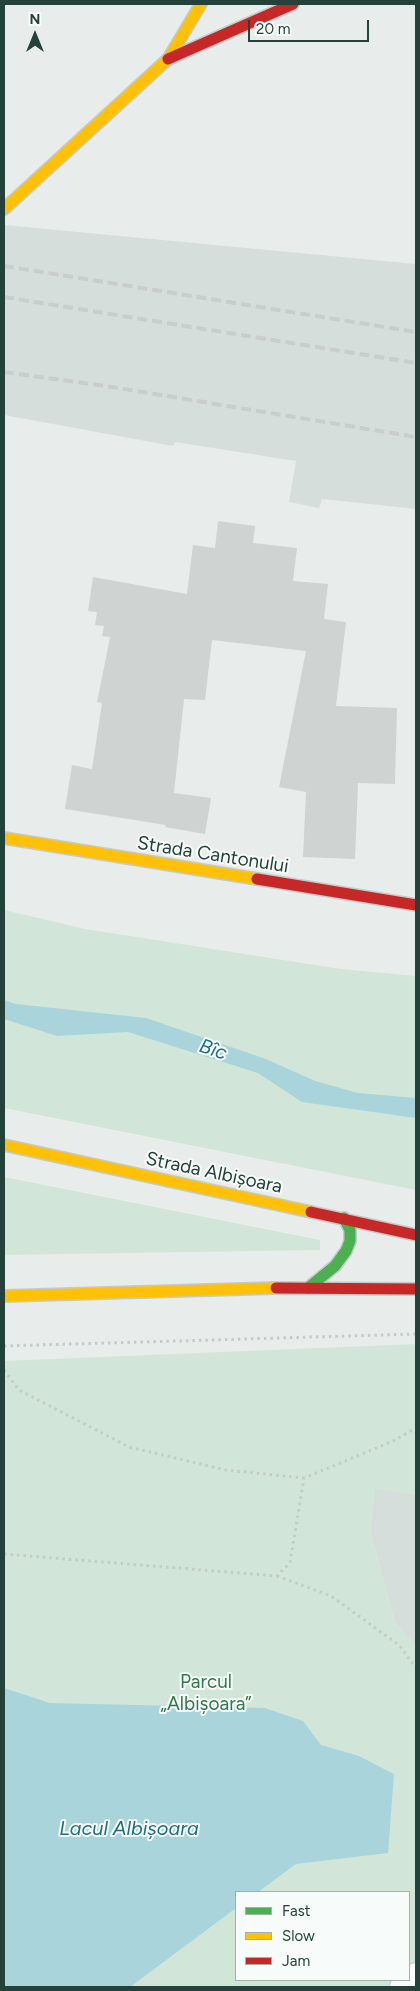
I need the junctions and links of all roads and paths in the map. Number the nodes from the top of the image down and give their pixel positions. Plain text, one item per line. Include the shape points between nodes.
1 (201, 4) edge
2 (293, 4) edge
3 (168, 58) junction
4 (4, 209) edge
5 (4, 838) edge
6 (416, 906) edge
7 (4, 1145) edge
8 (344, 1218) junction
9 (416, 1235) edge
10 (308, 1288) junction
11 (416, 1289) edge
12 (4, 1296) edge
13 (416, 1334) edge
14 (4, 1346) edge
15 (4, 1370) edge
16 (416, 1428) edge
17 (304, 1478) junction
18 (4, 1554) edge
19 (277, 1576) junction
20 (416, 1668) edge

1 - 3 main road
2 - 3 main road
3 - 4 main road
5 - 6 main road, Strada Cantonului
7 - 8 main road, Strada Albișoara
8 - 9 main road, Strada Albișoara
8 - 10 main road via 350,1230 346,1251 335,1266
10 - 11 main road
10 - 12 main road
13 - 14 path
15 - 17 path via 20,1390 129,1447 226,1470
16 - 17 path
17 - 19 path via 290,1563
18 - 19 path
19 - 20 path via 331,1596 399,1645

